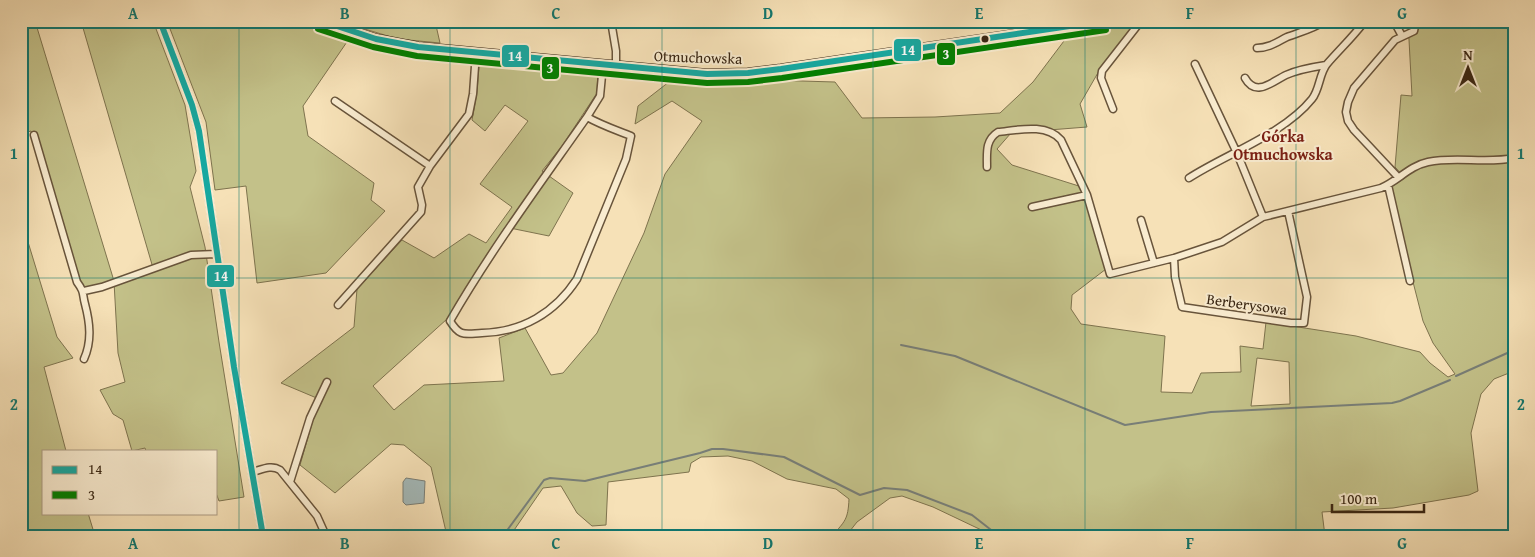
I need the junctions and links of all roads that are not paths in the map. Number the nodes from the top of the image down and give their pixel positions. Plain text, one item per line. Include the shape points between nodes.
1 (160, 21) edge
2 (320, 21) edge
3 (612, 21) edge
4 (1105, 21) edge
5 (1141, 21) edge
6 (1325, 21) edge
7 (1365, 21) edge
8 (1389, 21) edge
9 (1416, 21) edge
10 (1402, 36) junction
11 (1257, 48) dead end
12 (476, 52) junction
13 (1195, 64) dead end
14 (603, 65) junction
15 (1326, 65) junction
16 (616, 66) junction
17 (1245, 78) dead end
18 (335, 101) dead end
19 (1113, 109) dead end
20 (587, 117) junction
21 (34, 136) dead end
22 (1236, 152) junction
23 (1514, 158) edge
24 (430, 166) junction
25 (987, 167) dead end
26 (1398, 177) junction
27 (1189, 178) dead end
28 (1388, 185) junction
29 (1087, 195) junction
30 (1032, 207) dead end
31 (1288, 211) junction
32 (1263, 218) junction
33 (1141, 220) dead end
34 (216, 254) junction
35 (1174, 258) junction
36 (1154, 263) junction
37 (1410, 281) dead end
38 (84, 291) junction
39 (338, 305) dead end
40 (84, 359) dead end
41 (326, 382) dead end
42 (252, 472) junction
43 (290, 482) junction
44 (263, 536) edge
45 (326, 536) edge

1 - 34 street via 199,131
2 - 12 main road, Otmuchowska via 389,42
3 - 16 street
4 - 16 main road, Otmuchowska via 748,73 707,74
5 - 19 street via 1102,72 1101,78
6 - 11 street via 1310,30
7 - 15 street
8 - 10 street via 1396,25
9 - 10 street via 1414,31
10 - 26 street via 1354,88 1346,107 1348,121 1354,130
12 - 14 main road, Otmuchowska
12 - 24 street via 469,114
13 - 22 street
14 - 16 main road, Otmuchowska
14 - 20 street via 600,96
15 - 17 street via 1297,71 1263,87 1254,87
15 - 22 street via 1312,99 1284,124
18 - 24 street
20 - 20 street via 465,295 450,321 456,331 462,334 496,333 513,329 554,307 577,279 631,142 631,136
21 - 38 street via 77,282
22 - 27 street
22 - 32 street
23 - 26 street via 1428,162 1410,168
24 - 39 street via 418,187 422,212
25 - 29 street via 991,136 998,132 1044,130 1061,140
26 - 28 street
28 - 31 street
28 - 37 street
29 - 30 street
29 - 36 street via 1110,274
31 - 32 street
31 - 35 street, Berberysowa via 1307,296 1304,323 1182,307
32 - 35 street via 1222,242
33 - 36 street
34 - 38 street via 191,255
34 - 42 street
35 - 36 street
38 - 40 street via 90,335
41 - 43 street via 310,418
42 - 43 street via 275,467
42 - 44 street
43 - 45 street via 318,516

